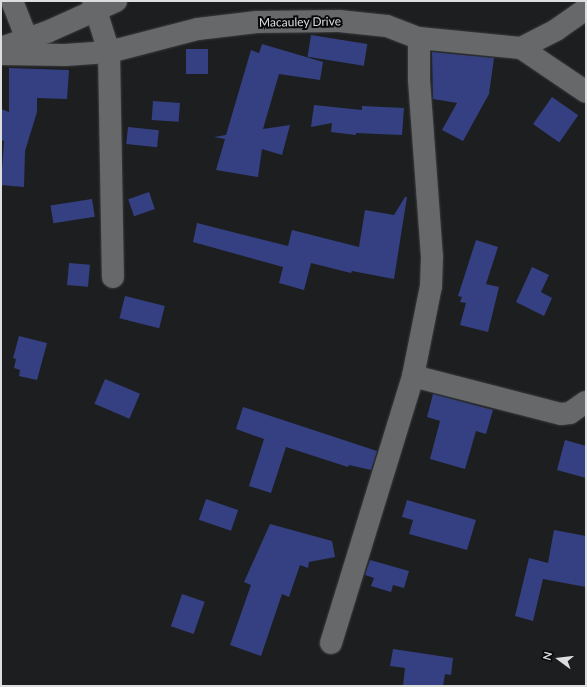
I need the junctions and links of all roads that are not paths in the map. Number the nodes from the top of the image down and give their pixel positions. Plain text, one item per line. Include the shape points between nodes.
1 (12, 1) edge
2 (116, 1) edge
3 (94, 6) edge
4 (586, 10) edge
5 (419, 38) junction
6 (27, 39) junction
7 (1, 48) edge
8 (521, 48) junction
9 (109, 52) junction
10 (1, 54) edge
11 (586, 92) edge
12 (112, 277) dead end
13 (413, 376) junction
14 (586, 402) edge
15 (331, 643) dead end

1 - 6 street
2 - 3 street
3 - 6 street
3 - 9 street
4 - 8 street via 556,30
5 - 8 street, Macauley Drive
5 - 9 street, Macauley Drive via 387,26 339,21 257,22 198,29
5 - 13 street via 419,80 432,257 431,286
6 - 7 street
8 - 11 street, Macauley Drive
9 - 10 street, Macauley Drive via 65,55
9 - 12 street
13 - 14 street via 561,414 570,413
13 - 15 street

